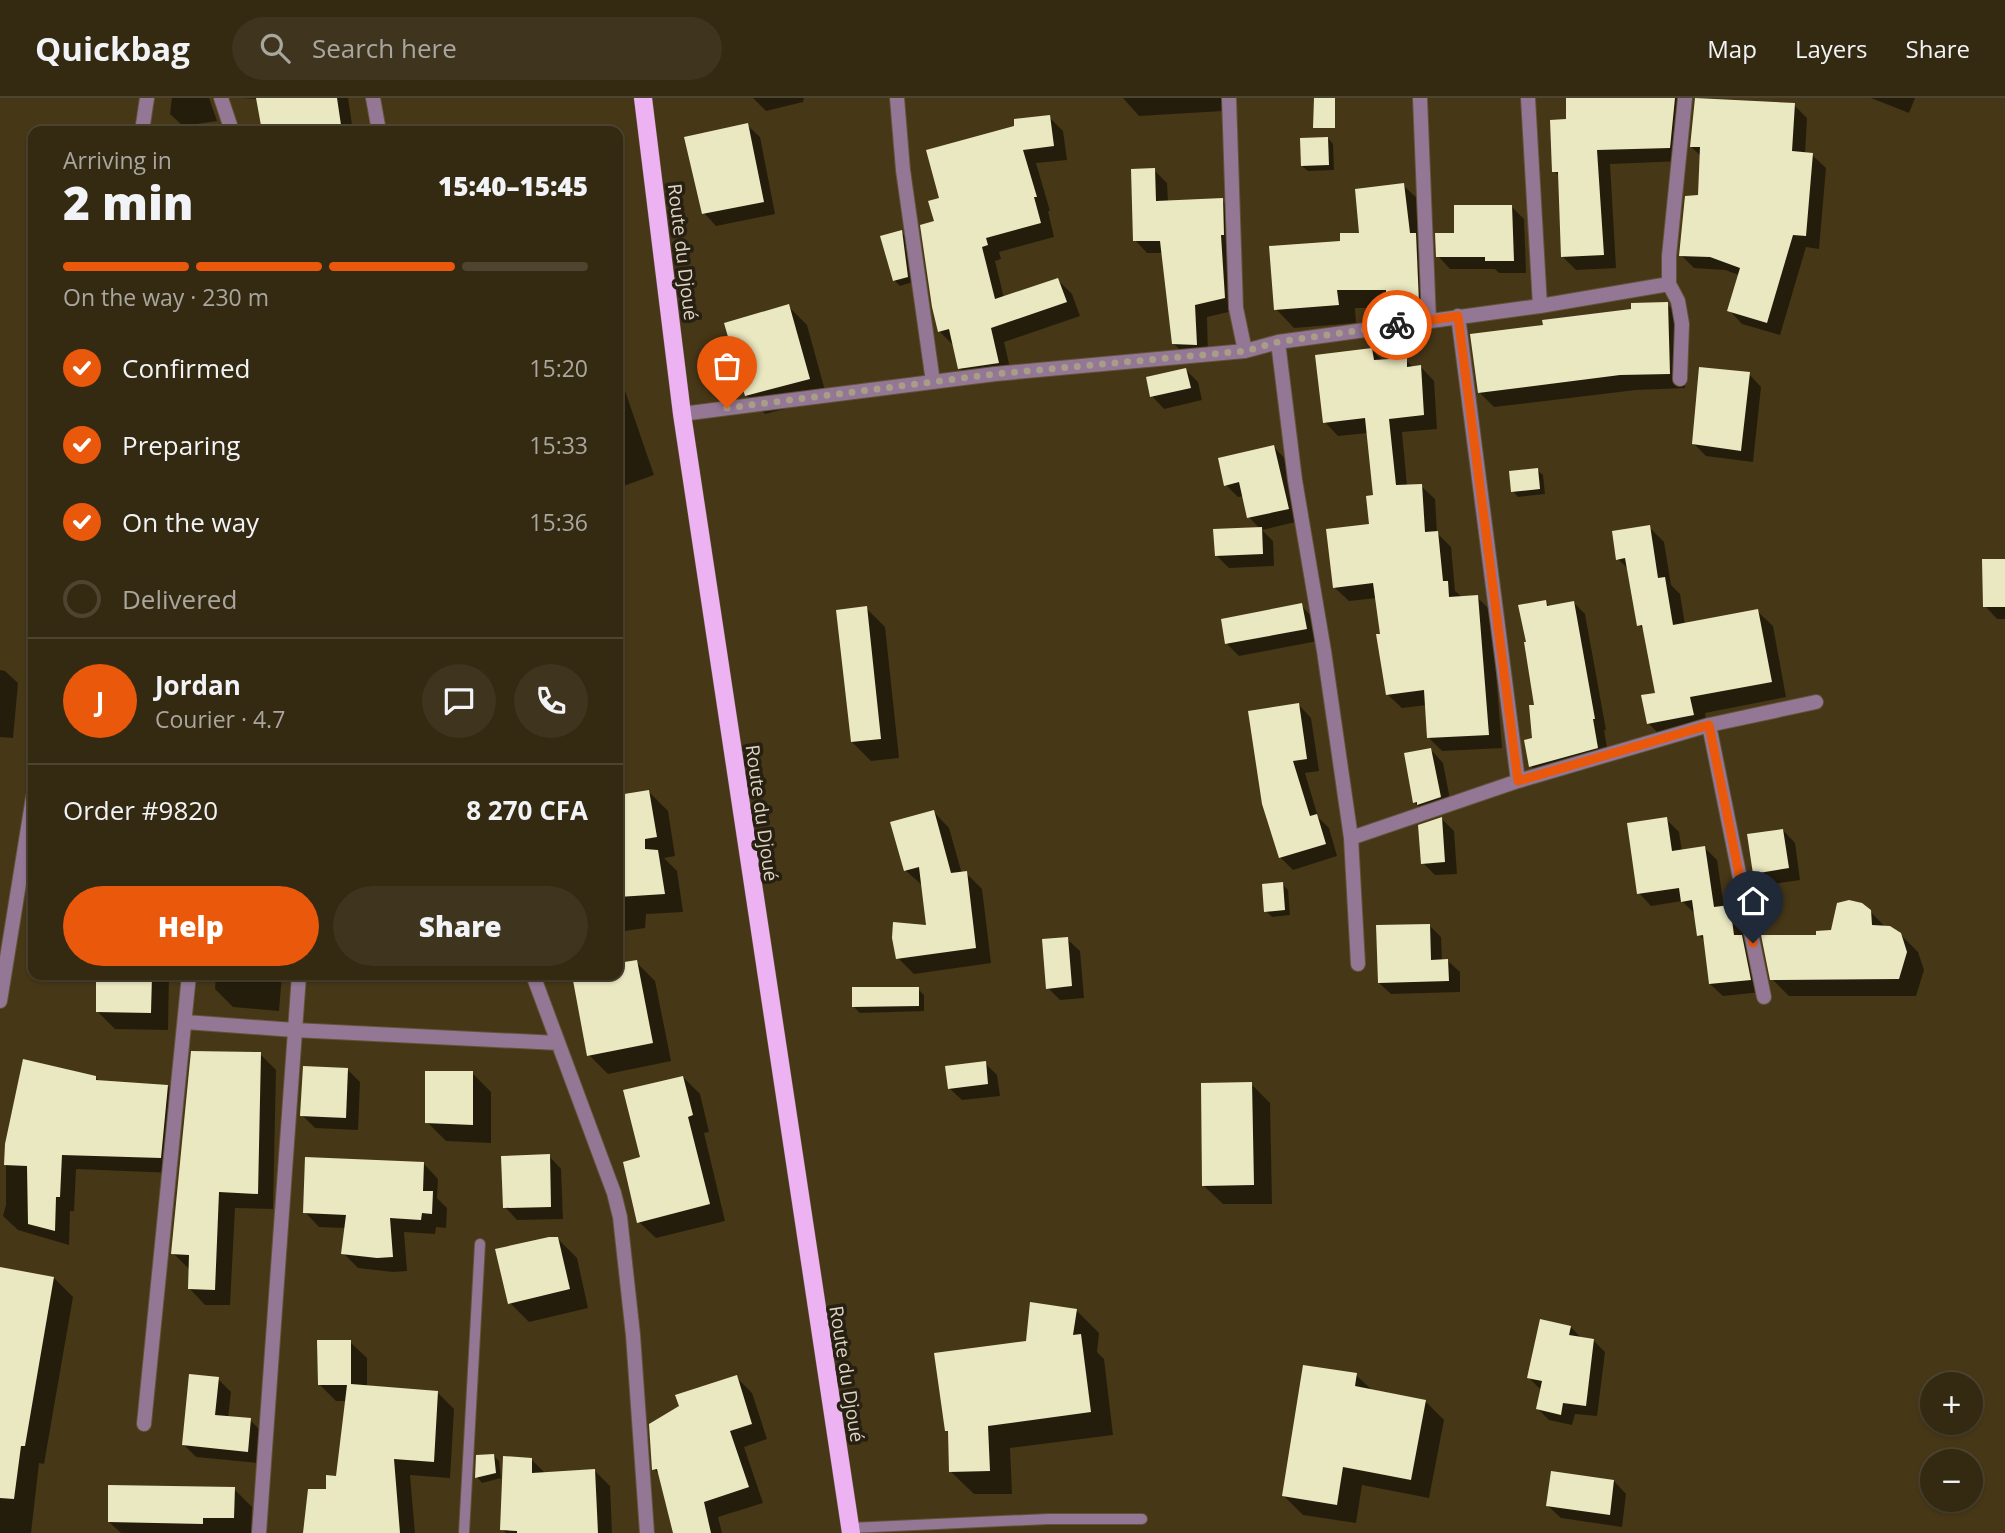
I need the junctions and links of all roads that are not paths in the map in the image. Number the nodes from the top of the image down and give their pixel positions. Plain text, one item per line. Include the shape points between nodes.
1 (147, 98) edge
2 (220, 98) edge
3 (373, 98) edge
4 (643, 98) edge
5 (897, 98) edge
6 (1229, 98) edge
7 (1420, 98) edge
8 (1528, 98) edge
9 (1685, 98) edge
10 (143, 126) edge
11 (230, 126) edge
12 (378, 126) edge
13 (1669, 284) junction
14 (1540, 306) junction
15 (1458, 316) junction
16 (1429, 321) junction
17 (1278, 342) junction
18 (1245, 351) junction
19 (1680, 379) dead end
20 (933, 382) junction
21 (682, 414) junction
22 (1816, 702) dead end
23 (1709, 725) junction
24 (1518, 781) junction
25 (28, 828) edge
26 (1352, 838) junction
27 (1358, 964) dead end
28 (189, 980) edge
29 (299, 980) edge
30 (536, 980) edge
31 (1764, 998) dead end
32 (0, 1001) edge
33 (185, 1022) junction
34 (294, 1030) junction
35 (558, 1043) junction
36 (480, 1244) dead end
37 (144, 1424) dead end
38 (1142, 1519) dead end
39 (850, 1531) edge
40 (259, 1533) edge
41 (464, 1533) edge
42 (647, 1533) edge

1 - 10 street
2 - 11 street
3 - 12 street
4 - 21 main road, Route du Djoué
5 - 20 street
6 - 18 street via 1236,308
7 - 16 street
8 - 14 street
9 - 13 street
13 - 14 street
13 - 19 street via 1682,324
14 - 15 street
15 - 16 street
15 - 24 street
16 - 17 street
17 - 18 street
17 - 26 street via 1295,480
18 - 20 street
20 - 21 street
21 - 39 main road, Route du Djoué
22 - 23 street
23 - 24 street
23 - 31 street
24 - 26 street
25 - 32 street
26 - 27 street
28 - 33 street
29 - 34 street
30 - 35 street
33 - 34 street
33 - 37 street
34 - 35 street
34 - 40 street
35 - 42 street via 620,1217
36 - 41 lane
38 - 39 lane via 1048,1519

